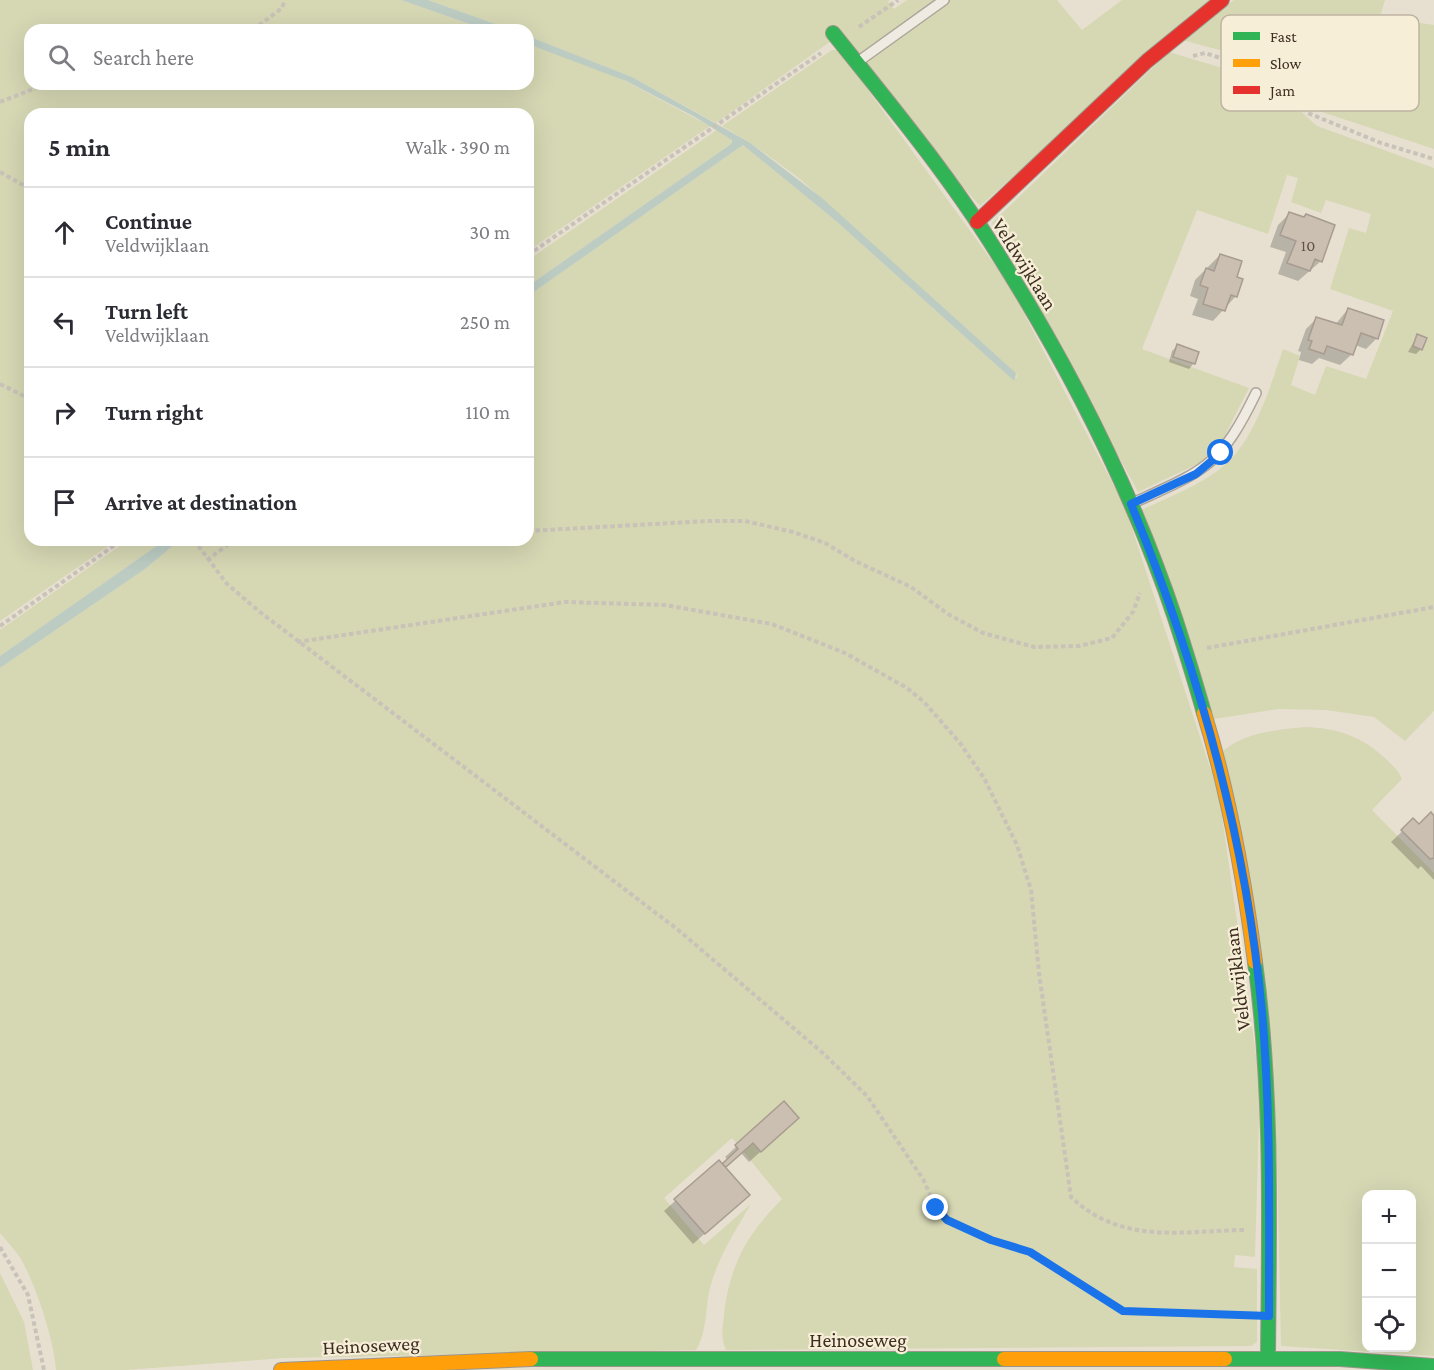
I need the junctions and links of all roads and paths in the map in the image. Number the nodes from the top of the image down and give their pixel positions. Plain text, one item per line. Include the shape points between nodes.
1 (285, 0) edge
2 (898, 0) edge
3 (944, 0) edge
4 (1222, 0) edge
5 (261, 24) edge
6 (836, 36) junction
7 (1187, 57) dead end
8 (1221, 58) edge
9 (858, 62) junction
10 (31, 90) edge
11 (0, 102) edge
12 (1306, 111) edge
13 (1434, 159) edge
14 (0, 172) edge
15 (24, 186) edge
16 (976, 222) junction
17 (534, 251) edge
18 (0, 384) edge
19 (1256, 393) dead end
20 (24, 396) edge
21 (1131, 504) junction
22 (534, 531) edge
23 (113, 546) edge
24 (198, 546) edge
25 (226, 546) edge
26 (207, 560) junction
27 (1141, 589) dead end
28 (1434, 607) edge
29 (0, 626) edge
30 (297, 642) junction
31 (1187, 652) junction
32 (1269, 1230) junction
33 (0, 1247) edge
34 (1269, 1316) junction
35 (1269, 1358) junction
36 (1434, 1366) edge
37 (44, 1370) edge
38 (281, 1370) edge

1 - 5 path via 282,8
2 - 6 path
3 - 9 lane
4 - 16 street via 1147,61
6 - 9 street, Veldwijklaan
6 - 17 path via 728,118
7 - 8 path via 1205,53
9 - 16 street, Veldwijklaan via 907,120
10 - 11 path
12 - 13 path via 1381,143
14 - 15 path
16 - 21 street, Veldwijklaan via 1049,338
18 - 20 path
19 - 21 lane via 1232,439 1211,463
21 - 31 street, Veldwijklaan
22 - 27 path via 707,521 745,521 784,530 825,543 911,587 983,633 1034,647 1079,646 1112,638 1133,612
23 - 29 path
24 - 26 path
25 - 26 path
26 - 30 path via 227,584
28 - 31 path
30 - 32 path via 565,602 665,605 772,624 846,653 907,688 960,743 984,778 1020,855 1031,890 1071,1197 1087,1212 1129,1230
30 - 34 path via 677,929 824,1054 867,1096 947,1220 1030,1252 1123,1311
31 - 32 street, Veldwijklaan via 1226,793 1251,927 1267,1083
32 - 34 street, Veldwijklaan
33 - 37 path via 28,1295
34 - 35 street, Veldwijklaan
35 - 36 street, Heinoseweg
35 - 38 street, Heinoseweg via 496,1359

